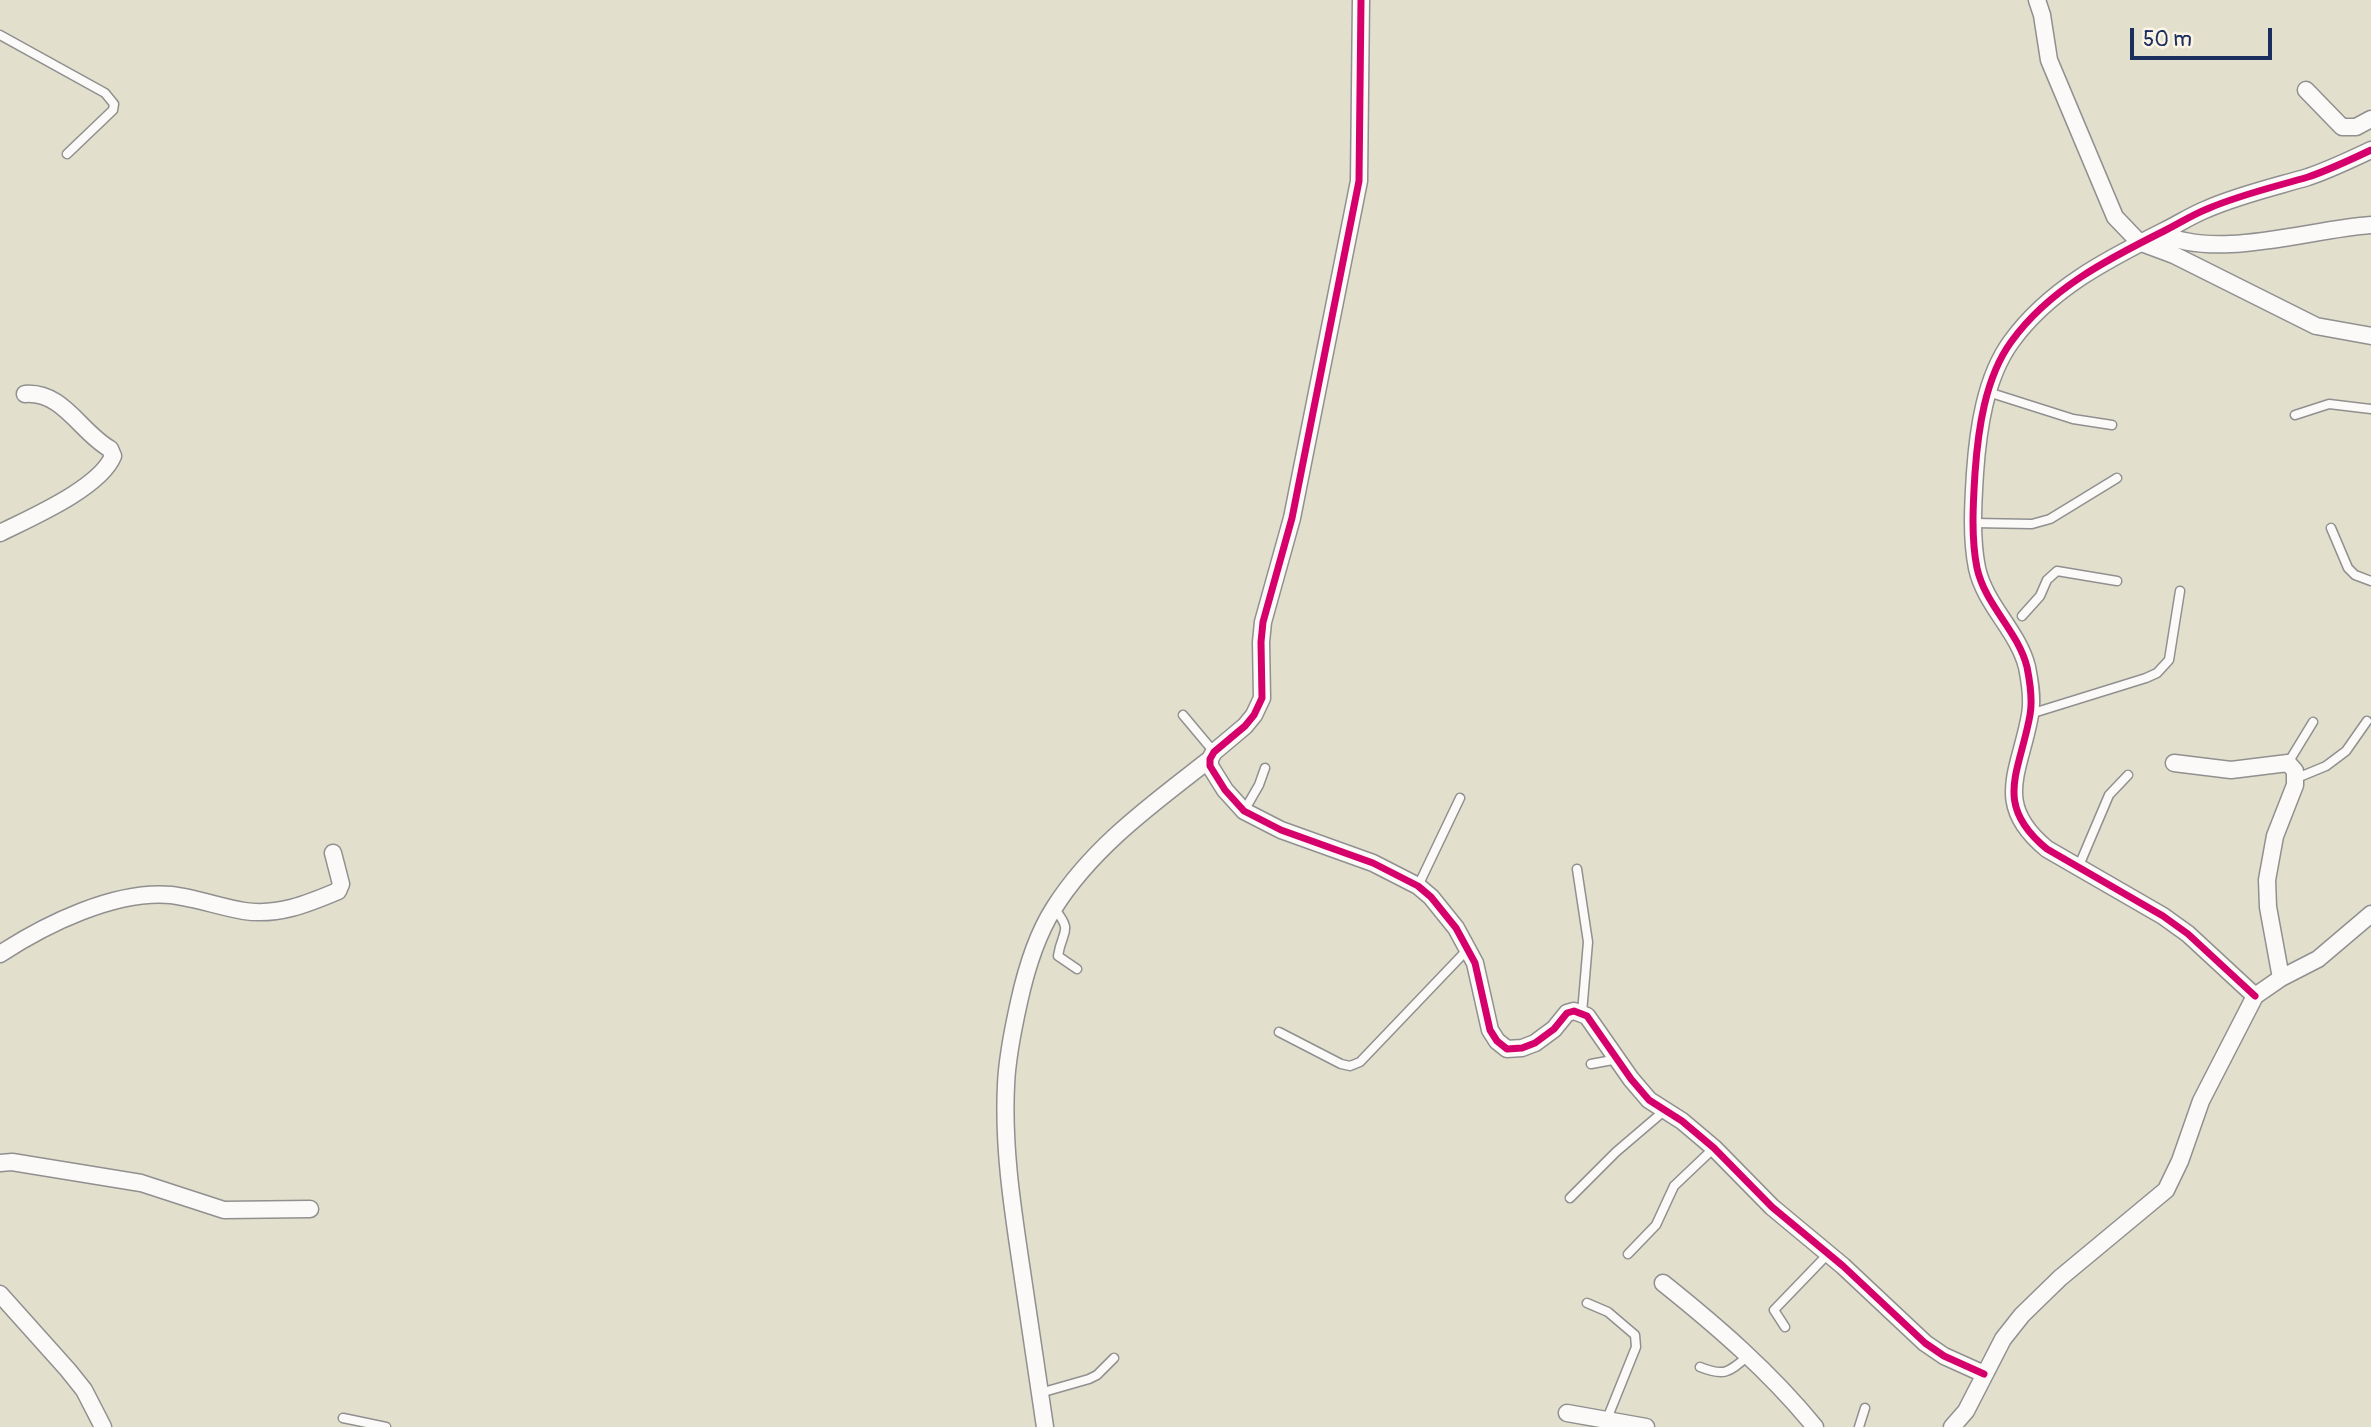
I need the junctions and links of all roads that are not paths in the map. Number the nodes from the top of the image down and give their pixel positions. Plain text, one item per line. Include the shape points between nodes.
1 (1361, 0) edge
2 (2037, 0) edge
3 (0, 35) edge
4 (2306, 90) dead end
5 (2371, 119) edge
6 (2371, 150) edge
7 (67, 154) dead end
8 (2371, 225) edge
9 (2161, 233) junction
10 (2140, 242) junction
11 (2371, 336) edge
12 (1988, 392) junction
13 (25, 394) dead end
14 (2371, 409) edge
15 (2295, 415) dead end
16 (2112, 425) dead end
17 (2117, 478) dead end
18 (1974, 523) junction
19 (2331, 528) dead end
20 (0, 533) edge
21 (2117, 581) dead end
22 (2371, 581) edge
23 (2180, 591) dead end
24 (2022, 616) dead end
25 (2030, 714) junction
26 (1183, 715) dead end
27 (2313, 722) dead end
28 (2367, 722) dead end
29 (1212, 755) junction
30 (2174, 763) dead end
31 (2288, 763) junction
32 (1265, 768) dead end
33 (2128, 775) dead end
34 (2297, 778) junction
35 (1460, 798) dead end
36 (1244, 811) junction
37 (334, 853) dead end
38 (2078, 868) junction
39 (1577, 869) dead end
40 (1418, 886) junction
41 (1054, 908) junction
42 (2371, 914) edge
43 (1468, 949) junction
44 (0, 954) edge
45 (1077, 969) dead end
46 (2281, 978) junction
47 (2255, 996) junction
48 (1582, 1013) junction
49 (1279, 1032) dead end
50 (1618, 1059) junction
51 (1591, 1064) dead end
52 (1664, 1111) junction
53 (1714, 1148) junction
54 (0, 1163) edge
55 (1570, 1198) dead end
56 (310, 1209) dead end
57 (1628, 1254) dead end
58 (1829, 1254) junction
59 (1663, 1283) dead end
60 (0, 1294) edge
61 (1587, 1303) dead end
62 (1785, 1327) dead end
63 (1748, 1356) junction
64 (1114, 1358) dead end
65 (1700, 1367) dead end
66 (1984, 1374) junction
67 (1040, 1393) junction
68 (1865, 1408) dead end
69 (1567, 1413) dead end
70 (343, 1418) dead end
71 (1607, 1419) junction
72 (1805, 1423) edge
73 (103, 1427) edge
74 (386, 1427) edge
75 (1045, 1427) edge
76 (1646, 1427) edge
77 (1859, 1427) edge
78 (1952, 1427) edge

1 - 29 street via 1359,181 1292,518 1263,622 1262,698 1245,726
2 - 10 street via 2049,60 2064,98 2115,217
3 - 7 lane via 78,76 114,104
4 - 5 street via 2342,127 2356,127
6 - 9 street via 2311,176 2206,209
8 - 9 street via 2242,244 2185,242
9 - 10 street
10 - 11 street via 2316,326
10 - 12 street via 2096,266 2040,310 2010,342
12 - 16 lane via 2073,419
12 - 18 street via 1977,445
13 - 20 street via 38,393 55,400 113,456 99,476 72,495
14 - 15 lane via 2329,404
17 - 18 lane via 2050,519 2032,524
18 - 25 street via 1981,582 2011,628 2026,665
19 - 22 lane via 2348,568
21 - 24 lane via 2057,571
23 - 25 lane via 2169,660 2157,673
25 - 38 street via 2015,779 2015,809 2032,837
26 - 29 lane
27 - 31 lane
28 - 34 lane via 2346,751
29 - 36 street via 1210,766 1220,784
29 - 41 street via 1126,825
30 - 31 street via 2231,770
31 - 34 street
32 - 36 lane
33 - 38 lane via 2109,795
34 - 46 street via 2275,836 2267,880
35 - 40 lane
36 - 40 street
37 - 44 street via 341,884 338,891 288,910 245,911 170,895 134,896 89,909
38 - 47 street via 2188,934
39 - 48 lane via 1588,942
40 - 43 street via 1456,928
41 - 45 lane via 1066,927 1058,956
41 - 67 street via 1037,940 1024,981 1006,1084 1010,1191
42 - 46 street via 2318,959
43 - 48 street via 1490,1030 1507,1049 1535,1043 1567,1013
43 - 49 lane via 1360,1062 1341,1064
46 - 47 street
47 - 66 street via 2201,1101 2166,1189 2038,1298 2003,1339
48 - 50 street
50 - 51 lane
50 - 52 street via 1649,1100
52 - 53 street
52 - 55 lane
53 - 57 lane via 1674,1185 1656,1225
53 - 58 street via 1772,1207
54 - 56 street via 12,1161 141,1184 224,1210
58 - 62 lane via 1774,1310
58 - 66 street via 1925,1343
59 - 63 street
60 - 73 street via 76,1380
61 - 71 lane via 1608,1312 1635,1335 1636,1347
63 - 65 lane via 1722,1373
63 - 72 street
64 - 67 lane via 1089,1379
66 - 78 street via 1966,1411
67 - 75 street
68 - 77 lane
69 - 71 street
70 - 74 lane
71 - 76 street

